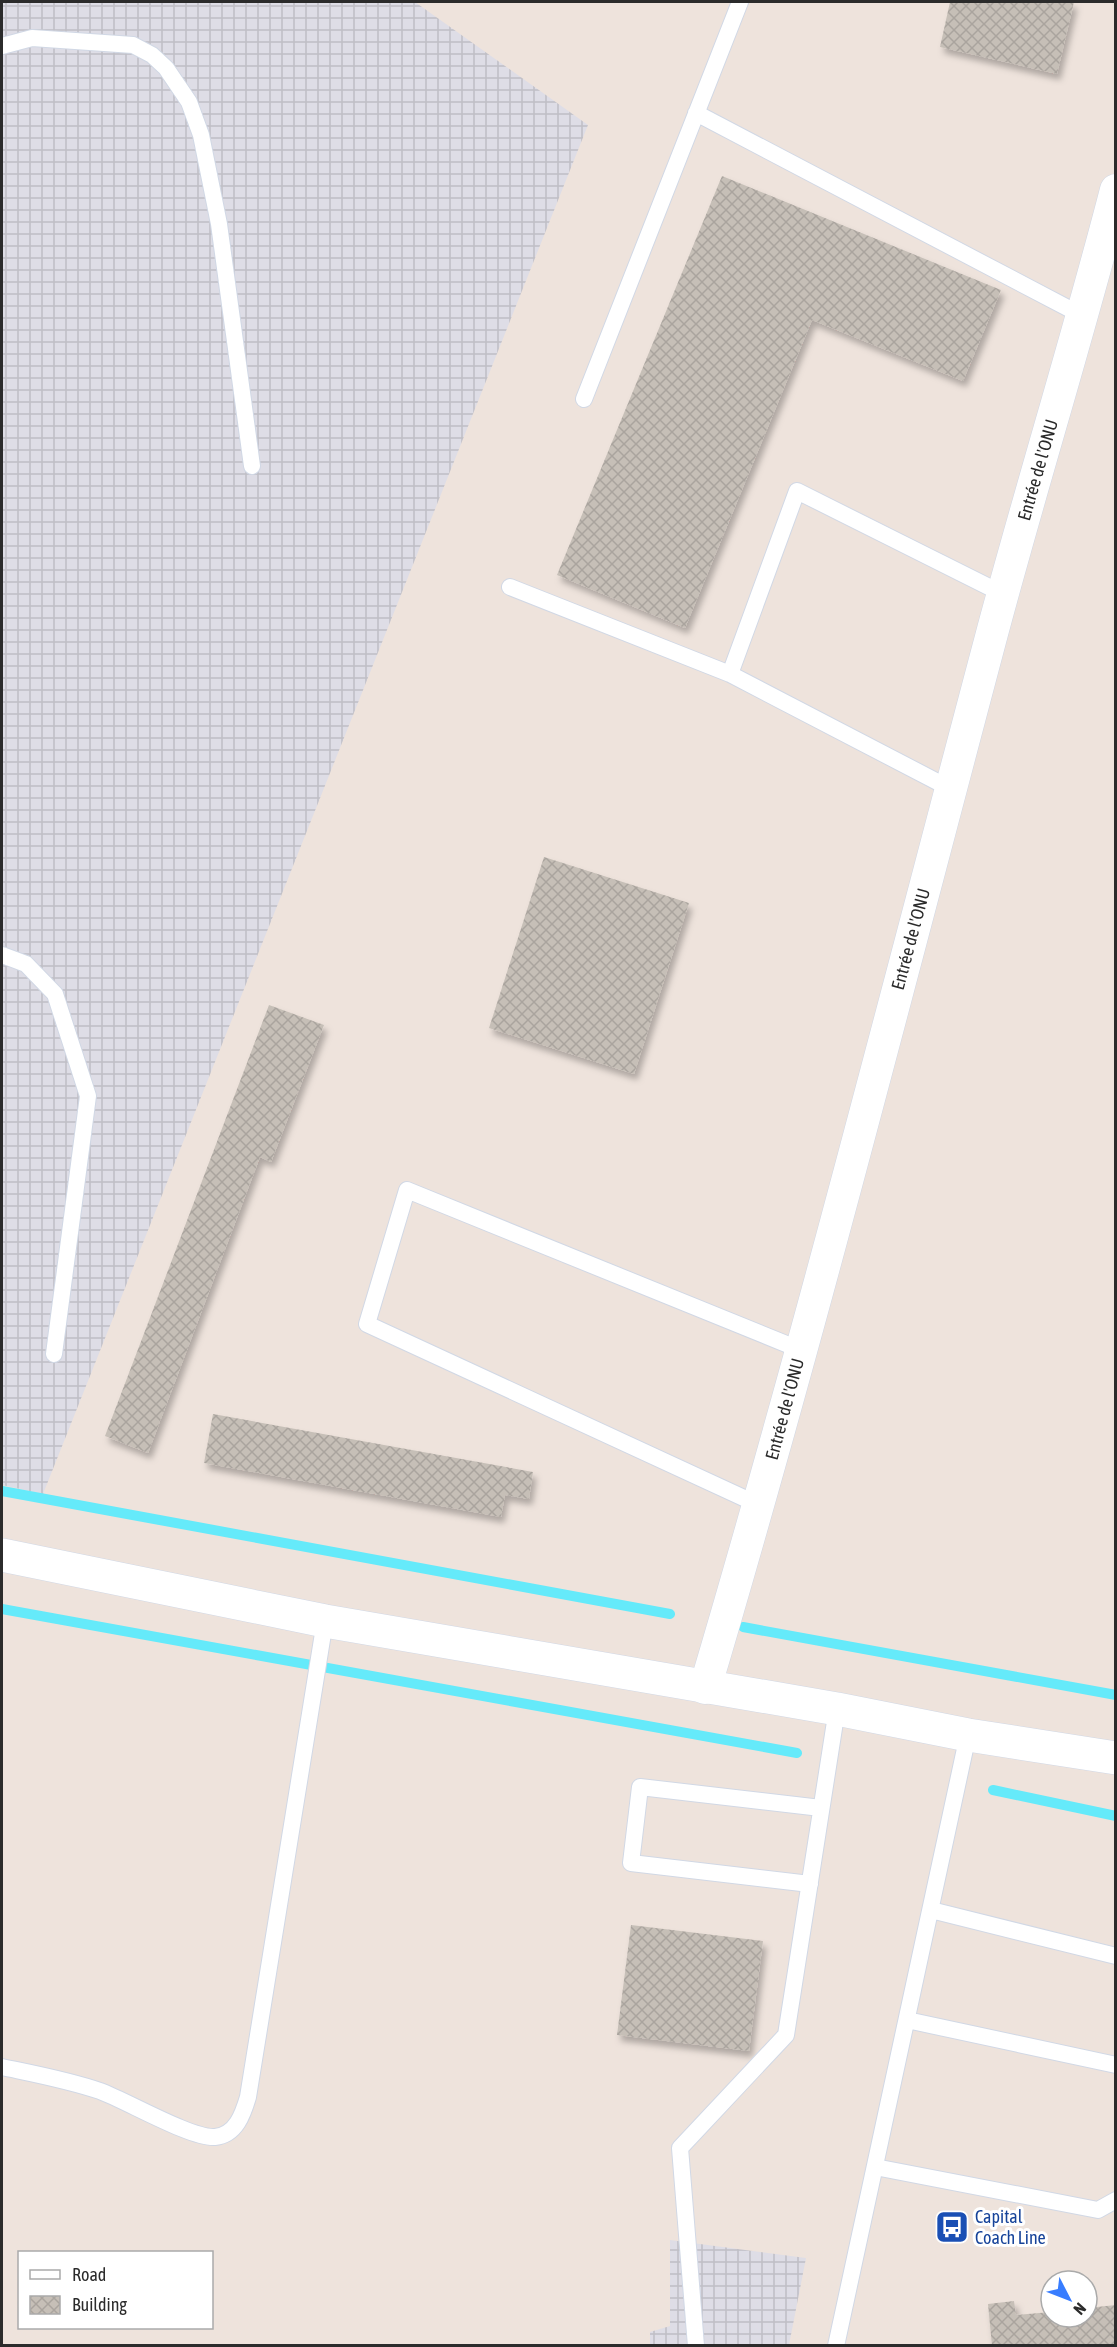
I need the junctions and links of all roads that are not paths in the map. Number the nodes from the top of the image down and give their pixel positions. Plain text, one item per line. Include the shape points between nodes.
1 (740, 2) edge
2 (2, 46) edge
3 (696, 113) junction
4 (1116, 190) edge
5 (1083, 316) junction
6 (584, 399) dead end
7 (252, 466) dead end
8 (510, 587) dead end
9 (1003, 594) junction
10 (730, 674) junction
11 (951, 789) junction
12 (2, 955) edge
13 (801, 1350) junction
14 (54, 1354) dead end
15 (759, 1505) junction
16 (2, 1555) edge
17 (325, 1621) junction
18 (705, 1688) junction
19 (837, 1709) junction
20 (969, 1735) junction
21 (1116, 1758) edge
22 (821, 1808) junction
23 (810, 1884) junction
24 (931, 1910) junction
25 (1116, 1956) edge
26 (907, 2020) junction
27 (1116, 2066) edge
28 (2, 2067) edge
29 (875, 2167) junction
30 (1116, 2200) edge
31 (696, 2346) edge
32 (836, 2346) edge

1 - 3 lane
2 - 7 lane via 32,38 133,45 166,68 189,102 201,135 219,224
3 - 5 lane
3 - 6 lane
4 - 5 street, Entrée de l'ONU
5 - 9 street, Entrée de l'ONU
8 - 10 lane
9 - 10 lane via 797,491
9 - 11 street, Entrée de l'ONU
10 - 11 lane
11 - 13 street, Entrée de l'ONU
12 - 14 lane via 26,964 55,994 88,1096
13 - 15 street, Entrée de l'ONU
13 - 15 lane via 407,1190 367,1324
15 - 18 street, Entrée de l'ONU
16 - 17 main road
17 - 18 main road
17 - 28 lane via 242,2118 217,2137 197,2135 100,2091
18 - 19 main road
19 - 20 main road
19 - 22 lane
20 - 21 main road
20 - 24 lane
22 - 23 lane
22 - 23 lane via 640,1787 630,1863
23 - 31 lane via 786,2035 680,2148
24 - 25 lane
24 - 26 lane
26 - 27 lane
26 - 29 lane
29 - 30 lane via 1098,2210
29 - 32 lane

